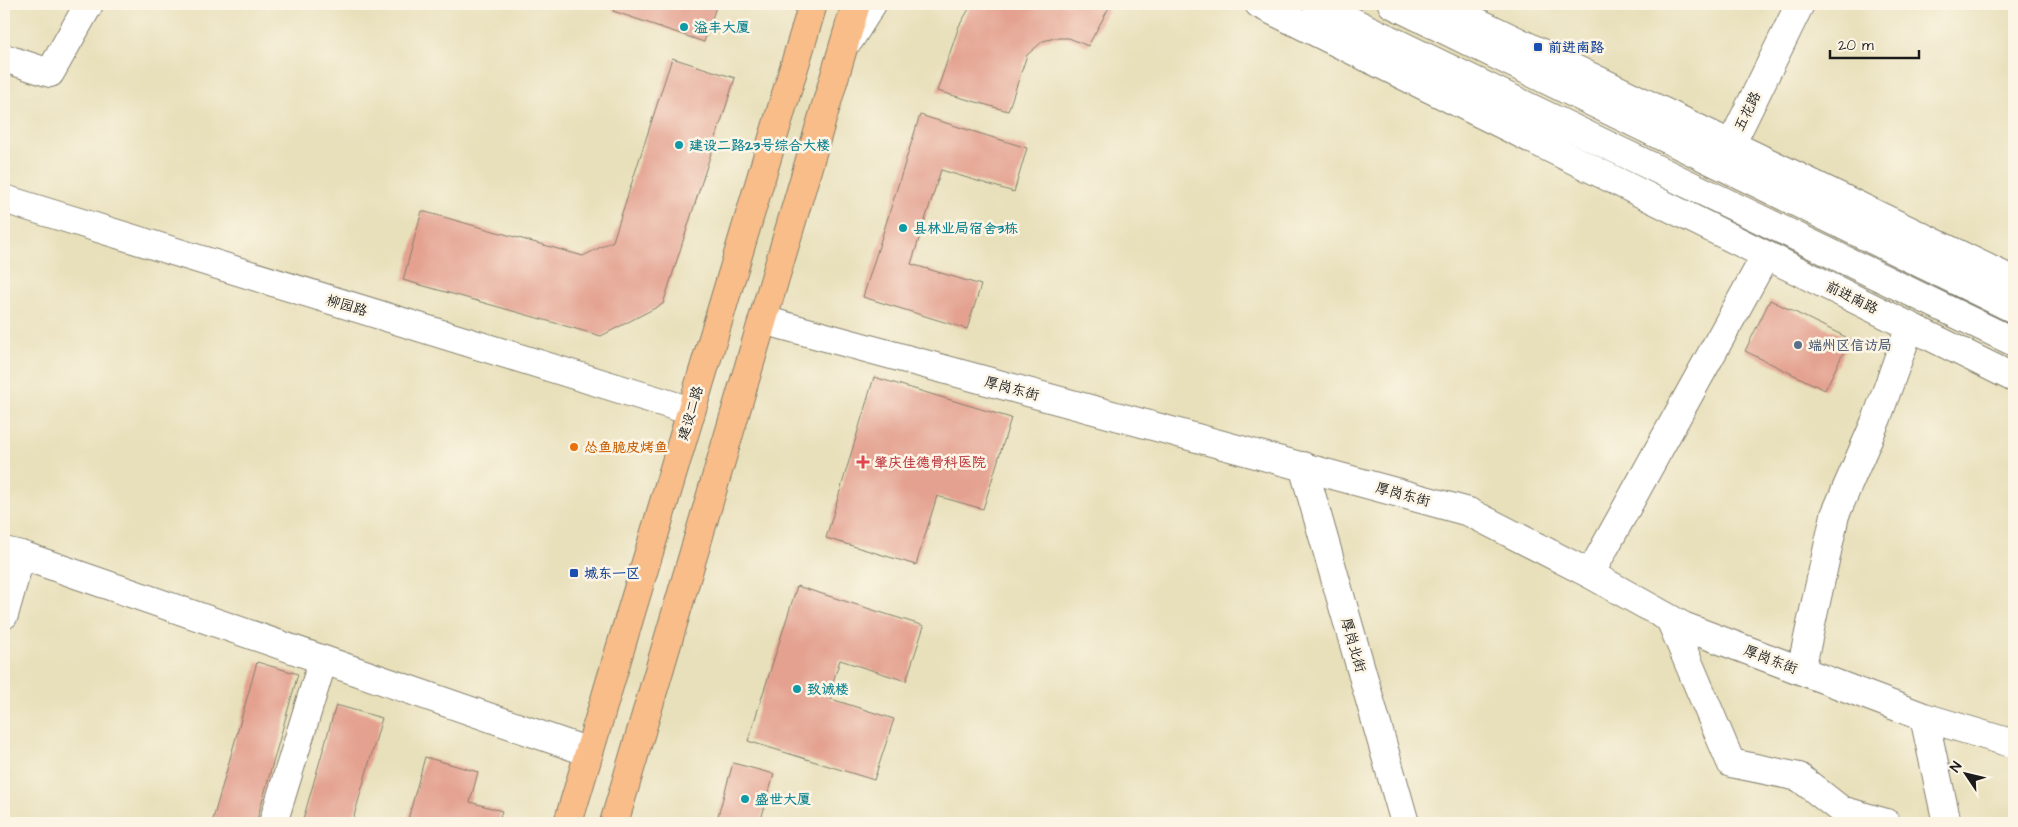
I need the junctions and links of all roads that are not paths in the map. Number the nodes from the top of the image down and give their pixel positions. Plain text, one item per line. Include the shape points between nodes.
1 (89, 4) edge
2 (813, 4) edge
3 (856, 4) edge
4 (872, 4) edge
5 (1259, 4) edge
6 (1392, 4) edge
7 (1440, 4) edge
8 (1800, 4) edge
9 (1314, 10) edge
10 (842, 53) junction
11 (4, 58) edge
12 (1726, 154) junction
13 (1706, 192) junction
14 (4, 199) edge
15 (1694, 219) junction
16 (1766, 255) junction
17 (2014, 281) edge
18 (2014, 309) edge
19 (763, 320) junction
20 (1910, 326) junction
21 (2014, 342) edge
22 (2014, 378) edge
23 (691, 411) junction
24 (1303, 466) junction
25 (12, 553) edge
26 (1590, 574) junction
27 (4, 615) edge
28 (1670, 619) junction
29 (322, 660) junction
30 (1801, 670) junction
31 (1924, 717) junction
32 (2014, 744) edge
33 (589, 752) junction
34 (273, 823) edge
35 (568, 823) edge
36 (614, 823) edge
37 (1405, 823) edge
38 (1886, 823) edge
39 (1947, 823) edge

1 - 11 street via 50,73
2 - 23 main road, 建设二路
3 - 10 main road
4 - 10 street
5 - 9 street, 前进南路
6 - 12 street
7 - 12 street
8 - 12 street, 五花路
9 - 13 street, 前进南路
9 - 15 street, 前进南路
10 - 19 main road
12 - 13 street, 五花路
12 - 17 street
12 - 18 street
13 - 15 street, 五花路
13 - 21 street, 前进南路
14 - 23 street, 柳园路
15 - 16 street, 前进南路
16 - 20 street, 前进南路
16 - 26 street
19 - 24 street, 厚岗东街
19 - 36 main road
20 - 22 street, 前进南路
20 - 30 street via 1877,418 1835,515
23 - 33 main road, 建设二路
24 - 26 street, 厚岗东街 via 1469,512
24 - 37 street, 厚岗北街
25 - 27 street
25 - 29 street
26 - 28 street, 厚岗东街
28 - 30 street, 厚岗东街
28 - 38 street via 1731,762 1799,777 1841,810
29 - 33 street
29 - 34 street
30 - 31 street, 厚岗东街
31 - 32 street, 厚岗东街
31 - 39 street
33 - 35 main road, 建设二路

